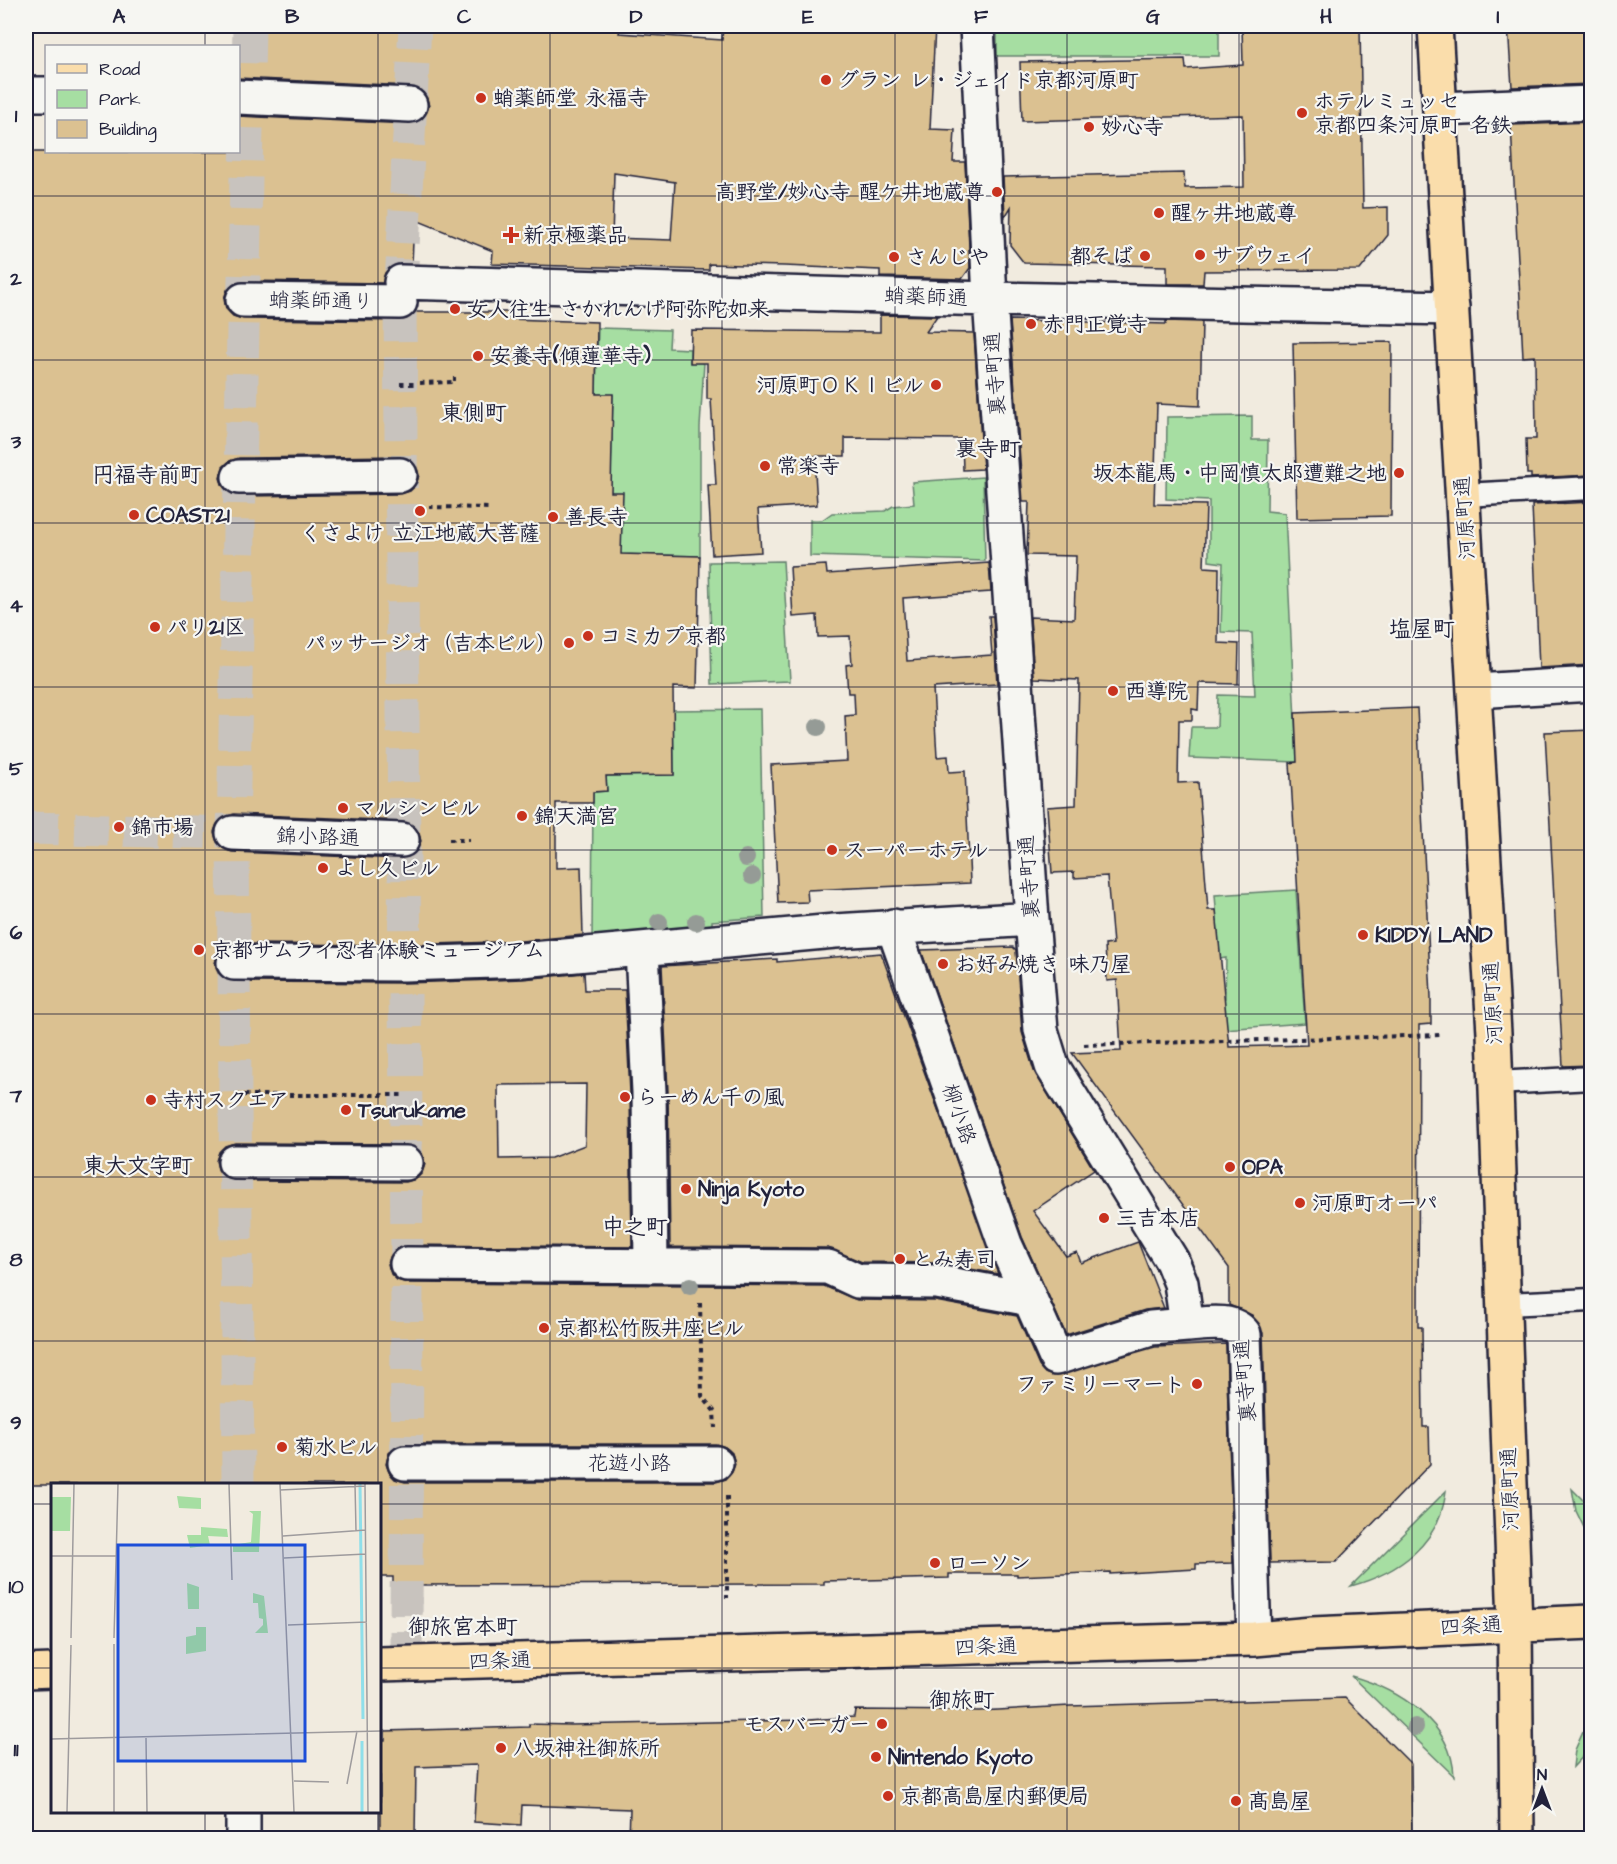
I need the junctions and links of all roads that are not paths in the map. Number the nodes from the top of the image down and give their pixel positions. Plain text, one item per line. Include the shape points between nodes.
1 (977, 26) edge
2 (1435, 26) edge
3 (26, 94) edge
4 (45, 94) edge
5 (243, 97) edge
6 (1592, 103) edge
7 (410, 105) dead end
8 (1440, 109) junction
9 (400, 292) joint
10 (990, 299) junction
11 (243, 300) dead end
12 (1452, 308) junction
13 (400, 475) dead end
14 (239, 477) dead end
15 (1592, 488) edge
16 (1464, 495) junction
17 (1592, 684) edge
18 (1476, 691) junction
19 (233, 833) tunnel mouth
20 (402, 840) dead end
21 (1032, 919) junction
22 (893, 926) junction
23 (642, 950) junction
24 (234, 963) dead end
25 (1592, 1078) edge
26 (1496, 1083) junction
27 (235, 1162) dead end
28 (406, 1162) dead end
29 (407, 1264) dead end
30 (651, 1266) junction
31 (1030, 1299) junction
32 (1592, 1300) edge
33 (1504, 1304) junction
34 (1187, 1325) junction
35 (405, 1463) dead end
36 (716, 1463) road end
37 (1592, 1622) edge
38 (1515, 1624) junction
39 (1254, 1639) junction
40 (381, 1664) edge
41 (51, 1671) edge
42 (26, 1672) edge
43 (243, 1813) edge
44 (243, 1839) edge
45 (1517, 1839) edge

1 - 10 street, 裏寺町通
2 - 8 main road, 河原町通
3 - 4 street
5 - 7 street
6 - 8 street
8 - 12 main road, 河原町通
9 - 10 street, 蛸薬師通
9 - 11 street, 蛸薬師通り
10 - 12 street, 蛸薬師通
10 - 21 street, 裏寺町通
12 - 16 main road, 河原町通
13 - 14 street
15 - 16 lane
16 - 18 main road, 河原町通
17 - 18 street
18 - 26 main road, 河原町通
19 - 20 street, 錦小路通
21 - 22 street
21 - 34 street, 裏寺町通 via 1044,1046 1052,1066 1172,1261 1181,1283
22 - 23 street
22 - 31 street, 柳小路 via 1005,1244
23 - 24 street via 462,963
23 - 30 street
25 - 26 lane
26 - 33 main road, 河原町通
27 - 28 street
29 - 30 street
30 - 31 street via 828,1267 858,1281 937,1282
31 - 34 street, 柳小路 via 1056,1358 1151,1328
32 - 33 lane
33 - 38 main road, 河原町通
34 - 39 street, 裏寺町通 via 1229,1324 1244,1334
35 - 36 street, 花遊小路
37 - 38 main road, 四条通
38 - 39 main road, 四条通
38 - 45 main road, 河原町通
39 - 40 main road, 四条通
41 - 42 main road
43 - 44 street

